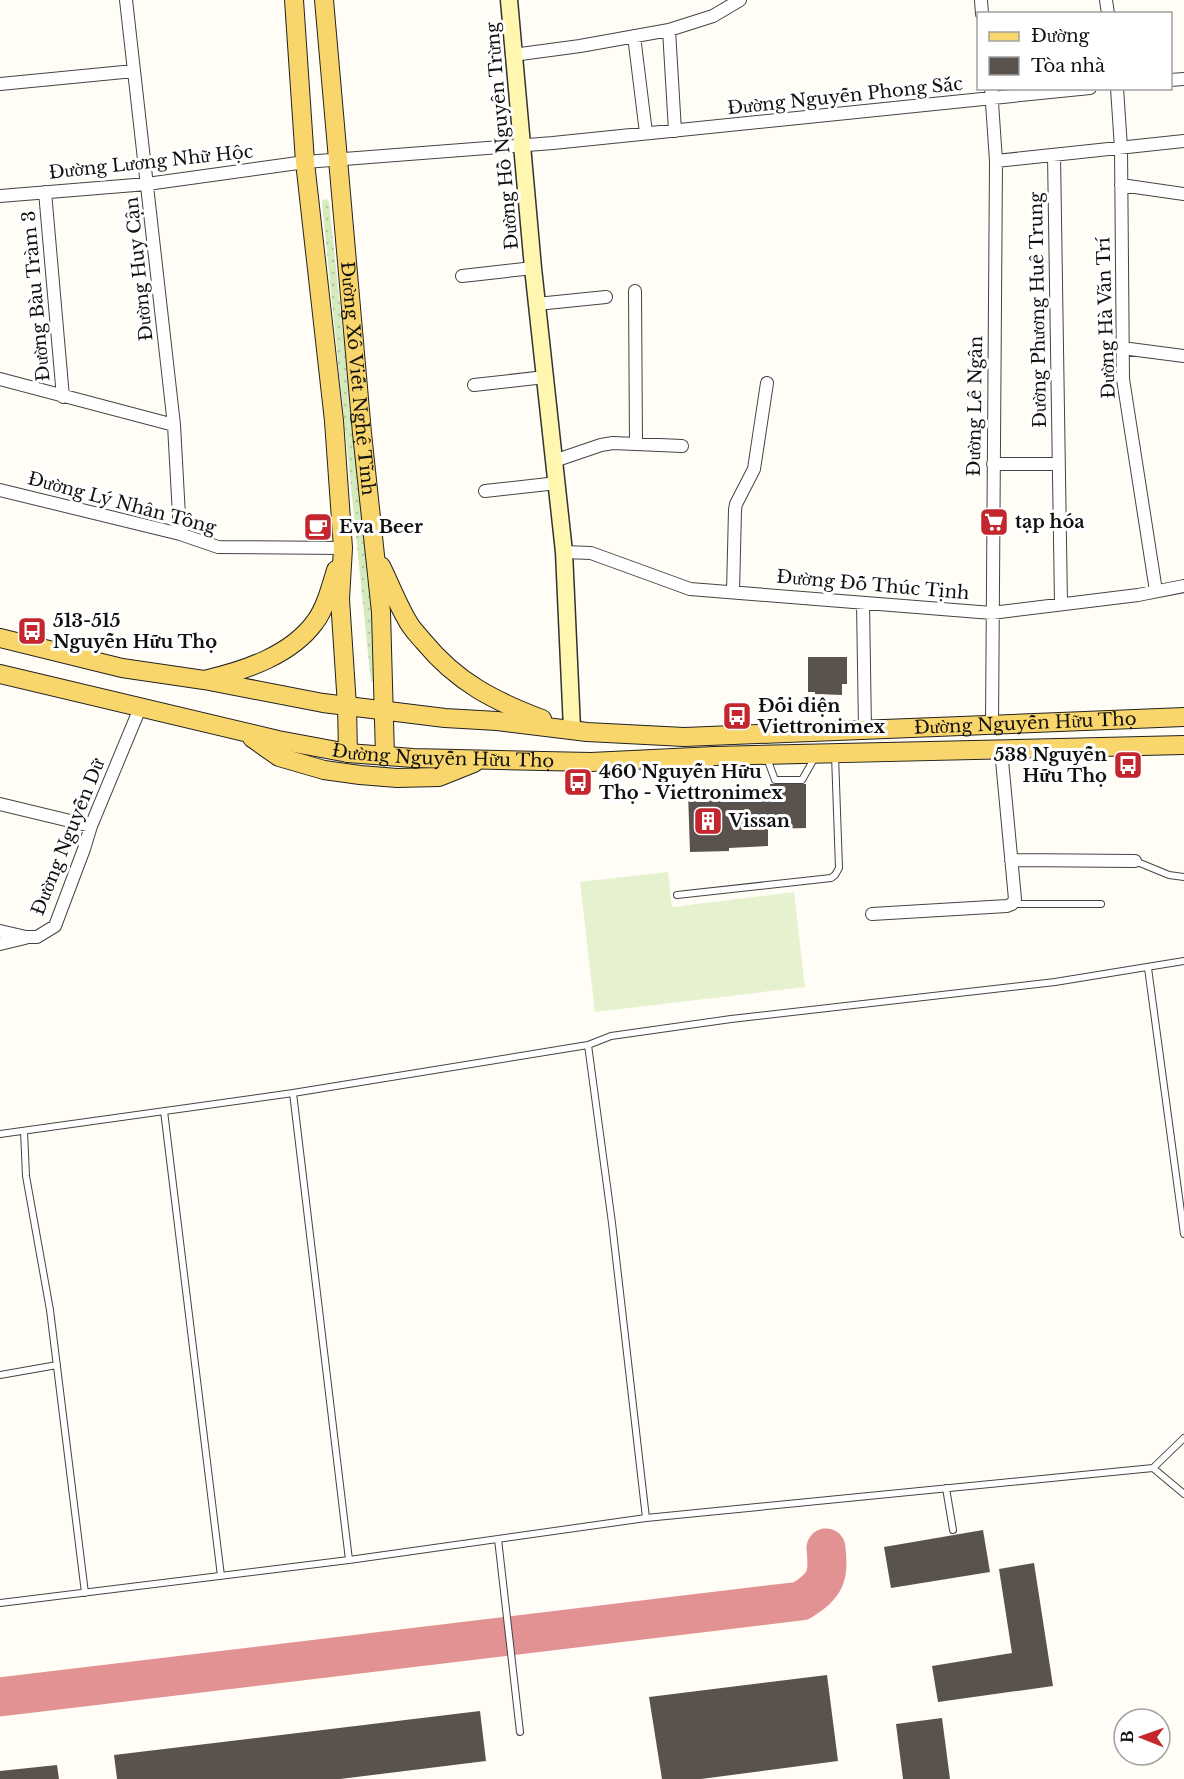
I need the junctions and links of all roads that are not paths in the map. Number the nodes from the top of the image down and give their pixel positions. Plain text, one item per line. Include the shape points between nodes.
1 (126, 0) edge
2 (294, 0) edge
3 (324, 0) edge
4 (509, 0) edge
5 (740, 0) edge
6 (669, 30) junction
7 (634, 36) junction
8 (513, 55) junction
9 (134, 70) junction
10 (0, 84) edge
11 (1057, 90) edge
12 (1117, 90) edge
13 (991, 94) edge
14 (675, 131) junction
15 (646, 133) junction
16 (1184, 141) edge
17 (521, 146) junction
18 (1121, 148) junction
19 (1054, 155) junction
20 (338, 160) junction
21 (996, 161) junction
22 (305, 162) junction
23 (147, 184) junction
24 (1120, 185) junction
25 (45, 192) junction
26 (1184, 194) edge
27 (0, 196) edge
28 (533, 268) junction
29 (462, 276) dead end
30 (635, 291) dead end
31 (606, 297) dead end
32 (537, 304) junction
33 (1122, 348) junction
34 (1184, 356) edge
35 (545, 377) junction
36 (0, 379) edge
37 (767, 383) dead end
38 (474, 385) dead end
39 (63, 397) junction
40 (174, 425) junction
41 (636, 444) junction
42 (682, 446) dead end
43 (554, 461) junction
44 (993, 464) junction
45 (1058, 464) junction
46 (557, 483) junction
47 (0, 490) edge
48 (485, 491) dead end
49 (180, 534) junction
50 (343, 548) junction
51 (374, 550) junction
52 (564, 552) junction
53 (1184, 586) edge
54 (1156, 591) junction
55 (733, 592) junction
56 (863, 603) junction
57 (1061, 604) junction
58 (992, 613) junction
59 (0, 638) edge
60 (0, 674) edge
61 (204, 680) junction
62 (347, 706) junction
63 (140, 708) junction
64 (384, 710) junction
65 (1184, 717) edge
66 (992, 725) junction
67 (572, 729) junction
68 (865, 730) junction
69 (243, 732) junction
70 (1184, 745) edge
71 (1001, 750) junction
72 (348, 753) junction
73 (826, 754) junction
74 (765, 755) junction
75 (385, 756) junction
76 (480, 760) junction
77 (0, 804) edge
78 (91, 826) junction
79 (1011, 860) junction
80 (1135, 861) joint
81 (1184, 877) edge
82 (677, 895) dead end
83 (1012, 904) junction
84 (1101, 904) dead end
85 (872, 914) dead end
86 (0, 931) edge
87 (26, 937) junction
88 (0, 944) edge
89 (1184, 961) edge
90 (1148, 968) junction
91 (588, 1045) junction
92 (293, 1093) junction
93 (164, 1111) junction
94 (24, 1131) junction
95 (0, 1134) edge
96 (1184, 1234) edge
97 (57, 1365) junction
98 (0, 1375) edge
99 (1184, 1438) edge
100 (1153, 1468) junction
101 (946, 1488) junction
102 (1184, 1494) edge
103 (646, 1518) junction
104 (953, 1530) dead end
105 (498, 1539) junction
106 (349, 1560) junction
107 (221, 1576) junction
108 (85, 1593) junction
109 (0, 1603) edge
110 (520, 1732) dead end

1 - 9 street, Đường Huy Cận
2 - 22 main road, Đường Xô Viết Nghệ Tĩnh
3 - 20 main road, Đường Xô Viết Nghệ Tĩnh
4 - 8 street, Đường Hồ Nguyên Trừng
5 - 6 street via 713,16
6 - 7 street
6 - 14 street
7 - 8 street
7 - 15 street
8 - 17 street, Đường Hồ Nguyên Trừng
9 - 10 street
9 - 23 street, Đường Huy Cận
11 - 13 street, Đường Nguyễn Phong Sắc
12 - 18 street, Đường Hà Văn Trí
13 - 14 street, Đường Nguyễn Phong Sắc
13 - 21 street, Đường Lê Ngân
14 - 15 street, Đường Nguyễn Phong Sắc
15 - 17 street, Đường Nguyễn Phong Sắc
16 - 18 street
17 - 20 street, Đường Nguyễn Phong Sắc
17 - 28 street, Đường Hồ Nguyên Trừng
18 - 19 street
18 - 24 street, Đường Hà Văn Trí
19 - 21 street
19 - 45 street, Đường Phương Huê Trung
20 - 22 street, Đường Lương Nhữ Hộc
20 - 51 main road, Đường Xô Viết Nghệ Tĩnh
21 - 44 street, Đường Lê Ngân
22 - 23 street, Đường Lương Nhữ Hộc
22 - 50 main road, Đường Xô Viết Nghệ Tĩnh via 334,421
23 - 25 street, Đường Lương Nhữ Hộc
23 - 40 street, Đường Huy Cận
24 - 26 street
24 - 33 street, Đường Hà Văn Trí
25 - 27 street, Đường Lương Nhữ Hộc
25 - 39 street, Đường Bàu Tràm 3
28 - 29 street, Đường Hồ Nguyên Trừng
28 - 32 street, Đường Hồ Nguyên Trừng
30 - 41 street
31 - 32 street
32 - 35 street, Đường Hồ Nguyên Trừng
33 - 34 street
33 - 54 street, Đường Hà Văn Trí via 1123,379
35 - 38 street
35 - 43 street, Đường Hồ Nguyên Trừng
36 - 39 street
37 - 55 street via 754,469 735,510
39 - 40 street
40 - 49 street, Đường Huy Cận
41 - 42 street
41 - 43 street via 602,445
43 - 46 street, Đường Hồ Nguyên Trừng
44 - 45 street
44 - 58 street, Đường Lê Ngân
45 - 57 street, Đường Phương Huê Trung
46 - 48 street
46 - 52 street, Đường Hồ Nguyên Trừng
47 - 49 street, Đường Lý Nhân Tông
49 - 50 street, Đường Lý Nhân Tông via 218,548
50 - 61 main road via 316,620 305,635 266,660
50 - 62 main road, Đường Xô Viết Nghệ Tĩnh via 340,599
51 - 64 main road, Đường Xô Viết Nghệ Tĩnh via 381,612
51 - 67 main road via 408,622 460,677 505,705
52 - 55 street, Đường Đỗ Thúc Tịnh via 591,553 690,589
52 - 67 street, Đường Hồ Nguyên Trừng
53 - 54 street, Đường Đỗ Thúc Tịnh
54 - 57 street, Đường Đỗ Thúc Tịnh
55 - 56 street, Đường Đỗ Thúc Tịnh
56 - 58 street, Đường Đỗ Thúc Tịnh
56 - 68 street
57 - 58 street, Đường Đỗ Thúc Tịnh
58 - 66 street, Đường Lê Ngân
59 - 61 main road, Đường Nguyễn Hữu Thọ via 122,668
60 - 63 main road, Đường Nguyễn Hữu Thọ
61 - 62 main road, Đường Nguyễn Hữu Thọ
62 - 64 main road, Đường Nguyễn Hữu Thọ
62 - 72 main road, Đường Xô Viết Nghệ Tĩnh
63 - 69 main road, Đường Nguyễn Hữu Thọ
63 - 78 street, Đường Nguyễn Dữ
64 - 67 main road, Đường Nguyễn Hữu Thọ
64 - 75 main road, Đường Xô Viết Nghệ Tĩnh
65 - 66 main road, Đường Nguyễn Hữu Thọ
66 - 68 main road, Đường Nguyễn Hữu Thọ
67 - 68 main road, Đường Nguyễn Hữu Thọ via 684,737
69 - 72 main road, Đường Nguyễn Hữu Thọ
69 - 76 main road via 279,757 360,775 438,777
70 - 71 main road, Đường Nguyễn Hữu Thọ
71 - 73 main road, Đường Nguyễn Hữu Thọ
71 - 79 street, Đường Nguyễn Hữu Thọ
72 - 75 main road, Đường Nguyễn Hữu Thọ
73 - 74 main road, Đường Nguyễn Hữu Thọ
73 - 74 lane via 802,780 775,780
73 - 82 lane via 839,851 836,875
74 - 76 main road, Đường Nguyễn Hữu Thọ via 591,762
75 - 76 main road, Đường Nguyễn Hữu Thọ
77 - 78 street
78 - 87 street, Đường Nguyễn Dữ via 55,926 37,937
79 - 80 street
79 - 83 street, Đường Nguyễn Hữu Thọ via 1015,899
80 - 81 lane via 1168,875
83 - 84 lane
83 - 85 street
86 - 87 street, Đường Nguyễn Dữ
87 - 88 street
89 - 90 lane
90 - 91 lane via 731,1019 611,1036
90 - 96 lane
91 - 92 lane
91 - 103 lane
92 - 93 lane
92 - 106 lane
93 - 94 lane
93 - 107 lane
94 - 95 lane
94 - 97 lane via 26,1176
97 - 98 lane
97 - 108 lane
99 - 100 lane
100 - 101 lane
100 - 102 lane
101 - 103 lane
101 - 104 lane
103 - 105 lane
105 - 106 lane
105 - 110 lane
106 - 107 lane
107 - 108 lane
108 - 109 lane

